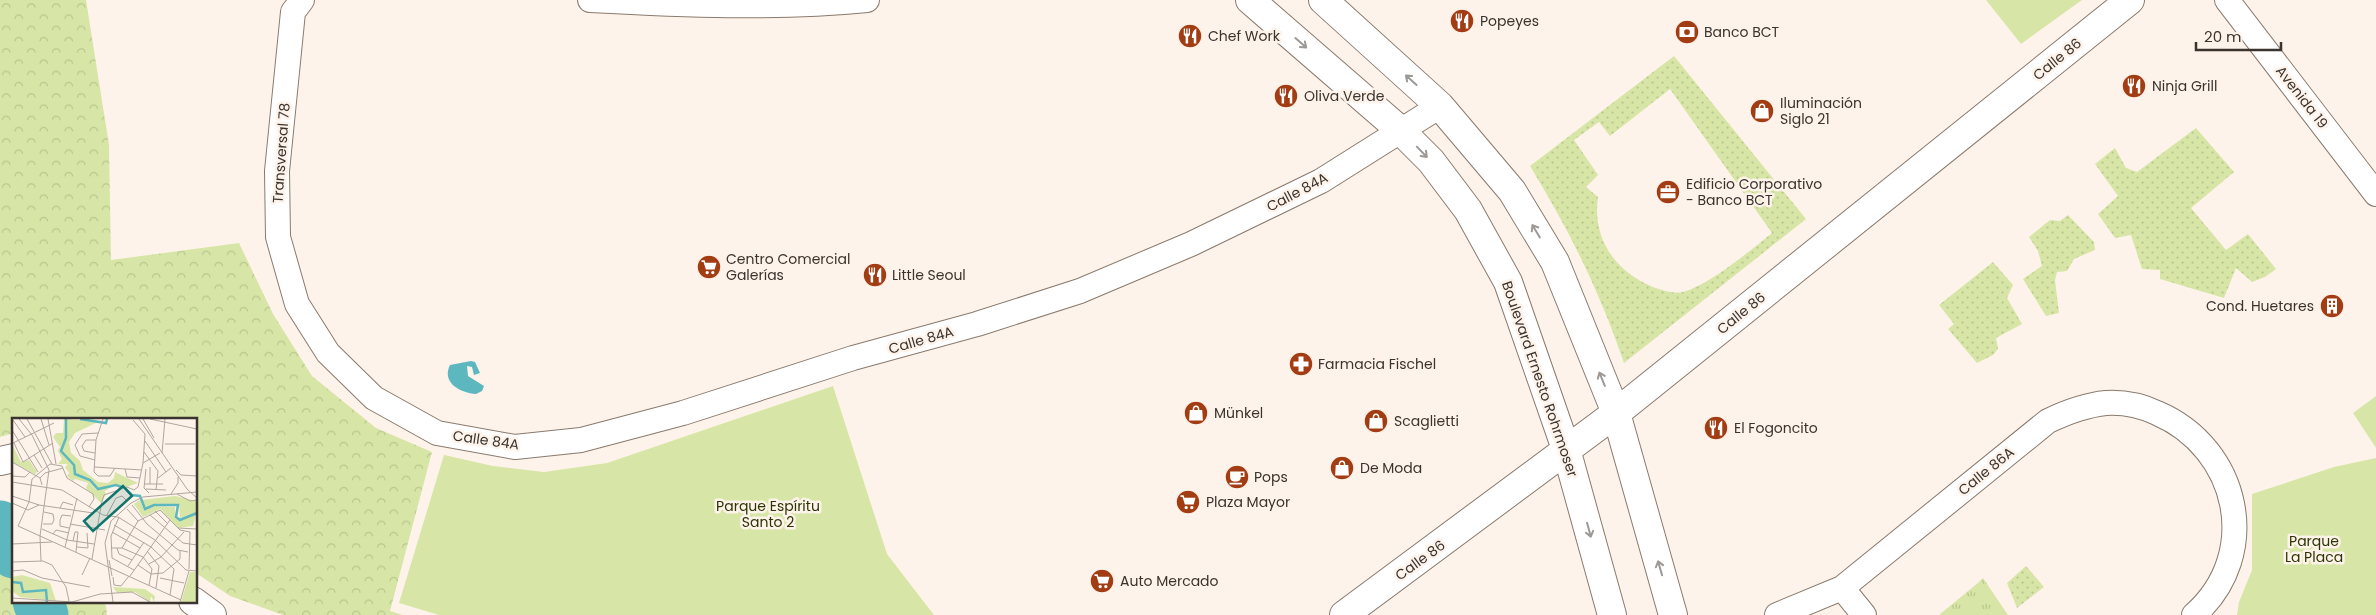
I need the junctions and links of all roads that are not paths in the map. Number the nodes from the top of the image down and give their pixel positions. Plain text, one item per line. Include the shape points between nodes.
1 (302, 0) edge
2 (590, 0) edge
3 (867, 0) edge
4 (1250, 0) edge
5 (1323, 0) edge
6 (1338, 0) edge
7 (2130, 0) edge
8 (2227, 0) edge
9 (1351, 25) junction
10 (1440, 106) junction
11 (1400, 130) junction
12 (2376, 194) edge
13 (374, 398) joint
14 (1616, 413) junction
15 (1566, 449) junction
16 (1510, 494) junction
17 (1581, 501) junction
18 (1842, 588) junction
19 (194, 602) edge
20 (212, 615) edge
21 (1344, 615) edge
22 (1612, 615) edge
23 (1673, 615) edge
24 (1778, 615) edge
25 (1864, 615) edge
26 (2194, 615) edge

1 - 13 street, Transversal 78 via 293,12 277,171 278,237 297,304 328,353
2 - 3 street via 694,6 816,5
4 -> 11 main road, Boulevard Ernesto Rohrmoser
5 - 9 main road
6 - 9 main road
7 - 14 main road, Calle 86
8 - 12 street, Avenida 19
10 -> 9 main road
10 - 11 street, Calle 84A
14 -> 10 main road via 1555,262 1512,191
11 - 13 street, Calle 84A via 1321,180 1266,209 1080,291 683,413 581,440 515,447 437,433
11 -> 15 main road, Boulevard Ernesto Rohrmoser via 1431,161 1468,210 1508,282
14 - 15 main road, Calle 86
23 -> 14 main road
15 - 16 main road, Calle 86
15 - 17 main road, Boulevard Ernesto Rohrmoser
16 - 17 main road via 1538,483 1554,483 1568,489
16 - 21 main road, Calle 86
17 -> 22 main road, Boulevard Ernesto Rohrmoser
18 - 24 street, Calle 86A
18 - 25 street
18 - 26 street, Calle 86A via 2048,420 2074,409 2107,403 2142,406 2176,421 2207,447 2227,482 2234,512 2234,541 2226,574 2208,603
19 - 20 main road

